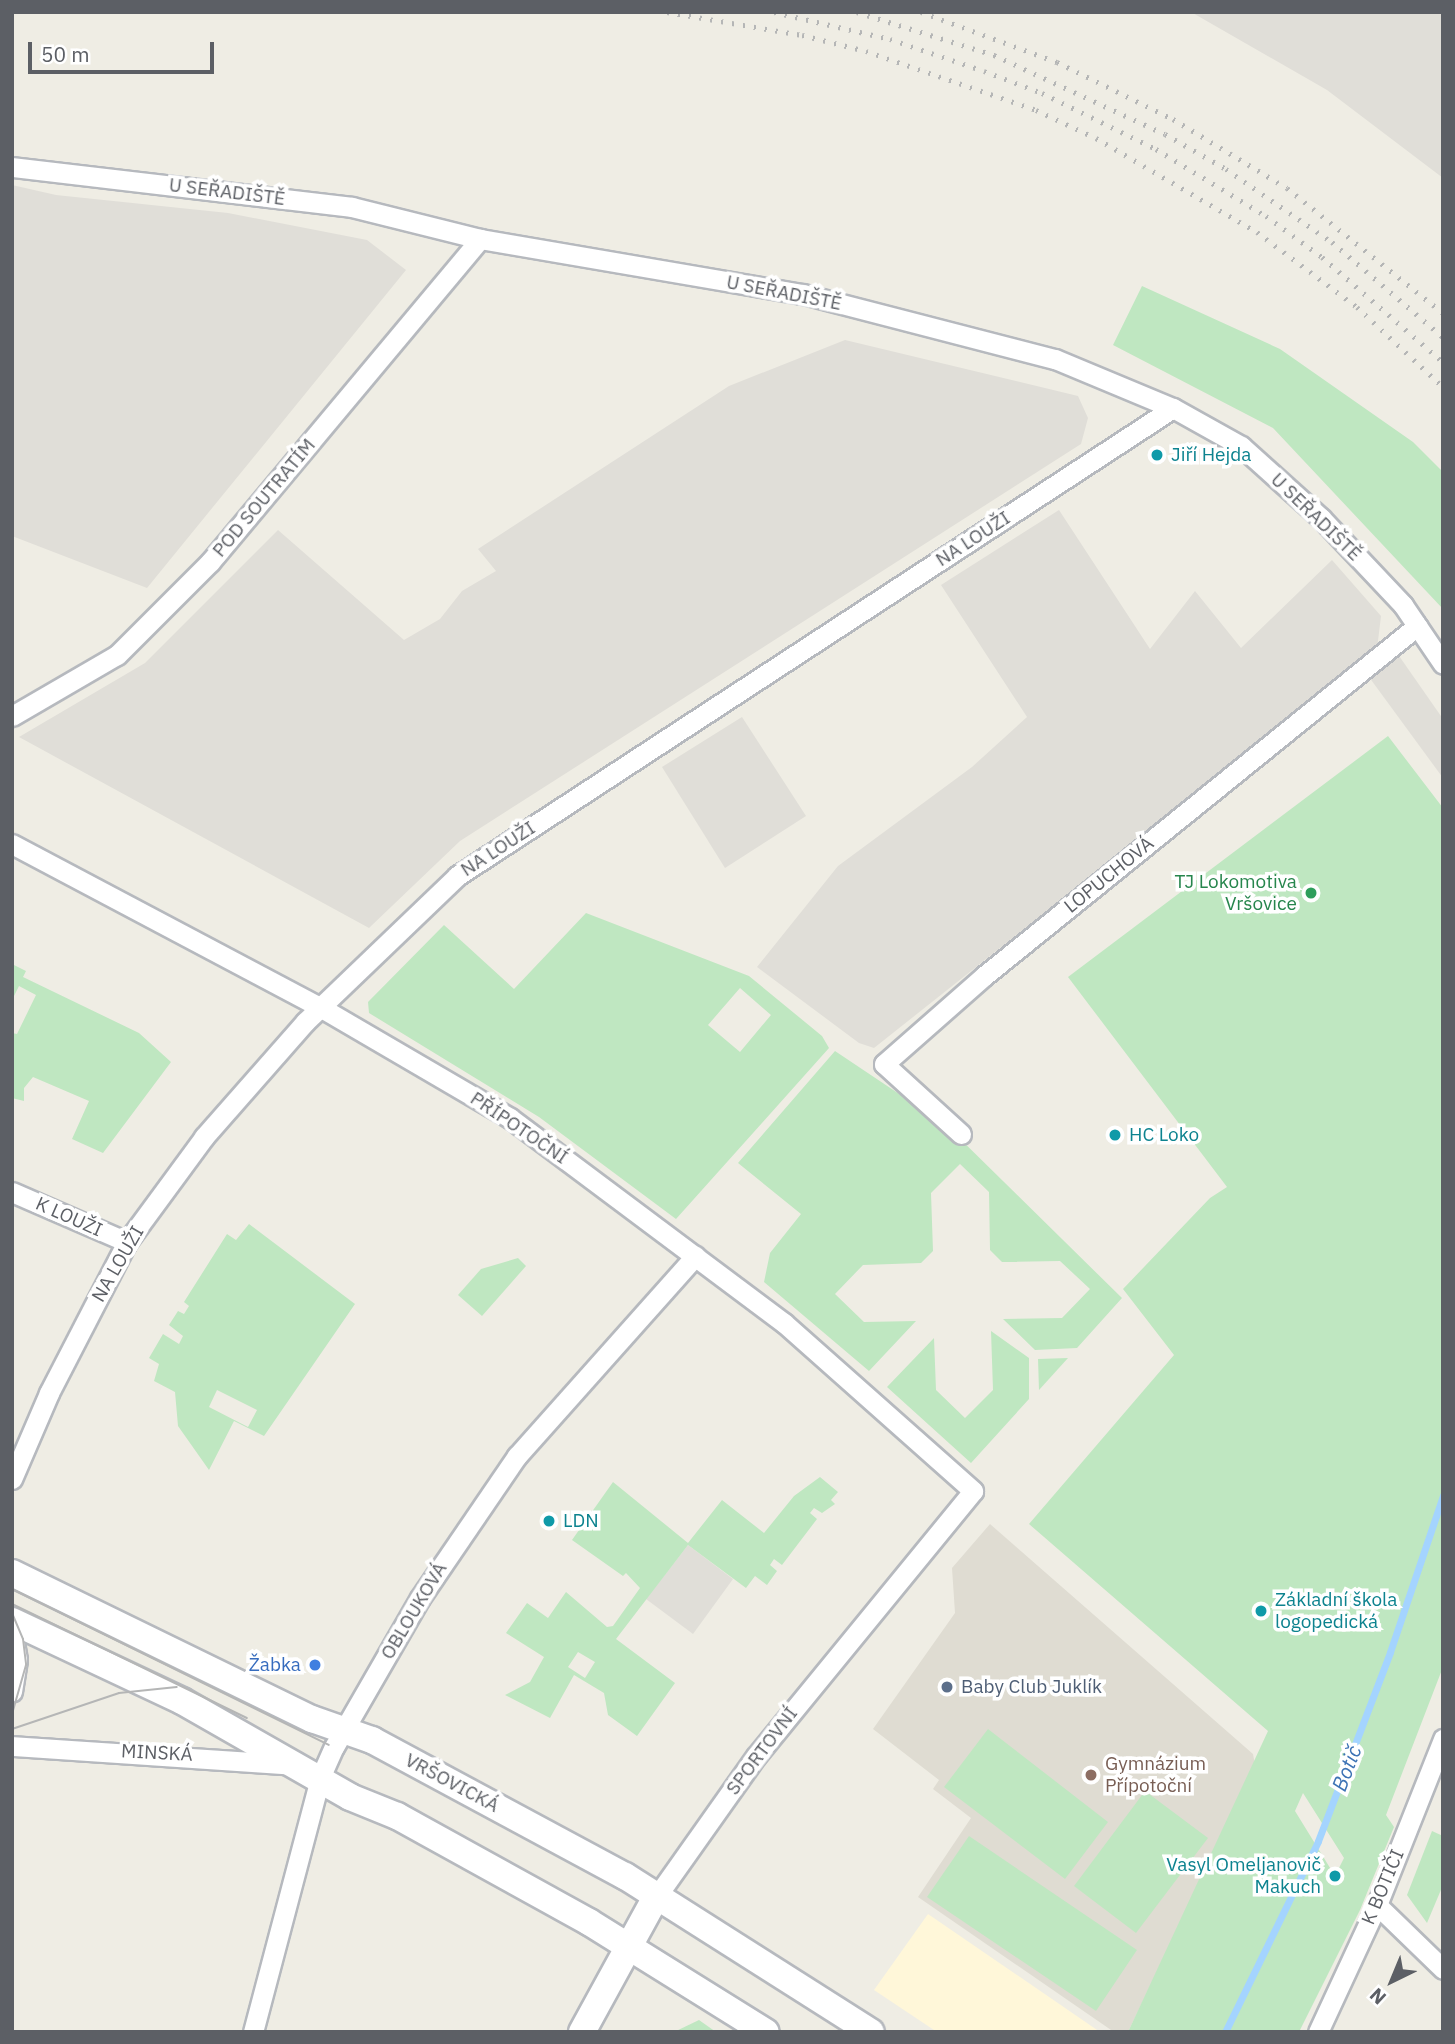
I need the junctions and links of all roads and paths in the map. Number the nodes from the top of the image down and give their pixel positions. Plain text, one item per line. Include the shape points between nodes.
1 (12, 167) edge
2 (480, 239) junction
3 (1173, 408) junction
4 (1417, 626) junction
5 (1443, 664) edge
6 (12, 716) edge
7 (12, 844) edge
8 (320, 1007) junction
9 (961, 1133) dead end
10 (12, 1192) edge
11 (127, 1242) junction
12 (695, 1255) junction
13 (12, 1479) edge
14 (972, 1492) joint
15 (12, 1573) edge
16 (12, 1621) edge
17 (12, 1631) edge
18 (12, 1692) edge
19 (345, 1729) junction
20 (1443, 1739) edge
21 (12, 1746) edge
22 (310, 1772) junction
23 (656, 1897) junction
24 (1377, 1905) junction
25 (628, 1945) junction
26 (1443, 1969) edge
27 (253, 2032) edge
28 (582, 2032) edge
29 (766, 2032) edge
30 (871, 2032) edge
31 (1318, 2032) edge

1 - 2 street, U SEŘADIŠTĚ via 352,207
2 - 3 street, U SEŘADIŠTĚ via 815,297 1055,359
2 - 6 street, POD SOUTRATÍM via 210,562 117,654
3 - 4 street, U SEŘADIŠTĚ via 1241,446 1321,519
3 - 8 street, NA LOUŽI via 457,876
4 - 5 street, U SEŘADIŠTĚ
4 - 9 street, LOPUCHOVÁ via 984,976 884,1064
7 - 8 street, PŘÍPOTOČNÍ
8 - 11 street, NA LOUŽI via 204,1138
8 - 12 street, PŘÍPOTOČNÍ via 510,1118
10 - 11 street, K LOUŽI
11 - 13 street, NA LOUŽI via 49,1393
12 - 14 street, PŘÍPOTOČNÍ via 784,1322
12 - 19 street, OBLOUKOVÁ via 517,1456 420,1598
14 - 23 street, SPORTOVNÍ via 756,1756
15 - 19 main road, VRŠOVICKÁ via 312,1719
16 - 22 main road via 182,1702
17 - 18 street via 17,1660
19 - 22 street, OBLOUKOVÁ
19 - 23 main road, VRŠOVICKÁ
20 - 24 street, K BOTIČI
21 - 22 street, MINSKÁ via 238,1758
22 - 25 main road
22 - 27 street, OBLOUKOVÁ
23 - 25 main road, SPORTOVNÍ
23 - 30 main road, VRŠOVICKÁ
24 - 26 street
24 - 31 street, K BOTIČI
25 - 28 main road, SPORTOVNÍ
25 - 29 main road

